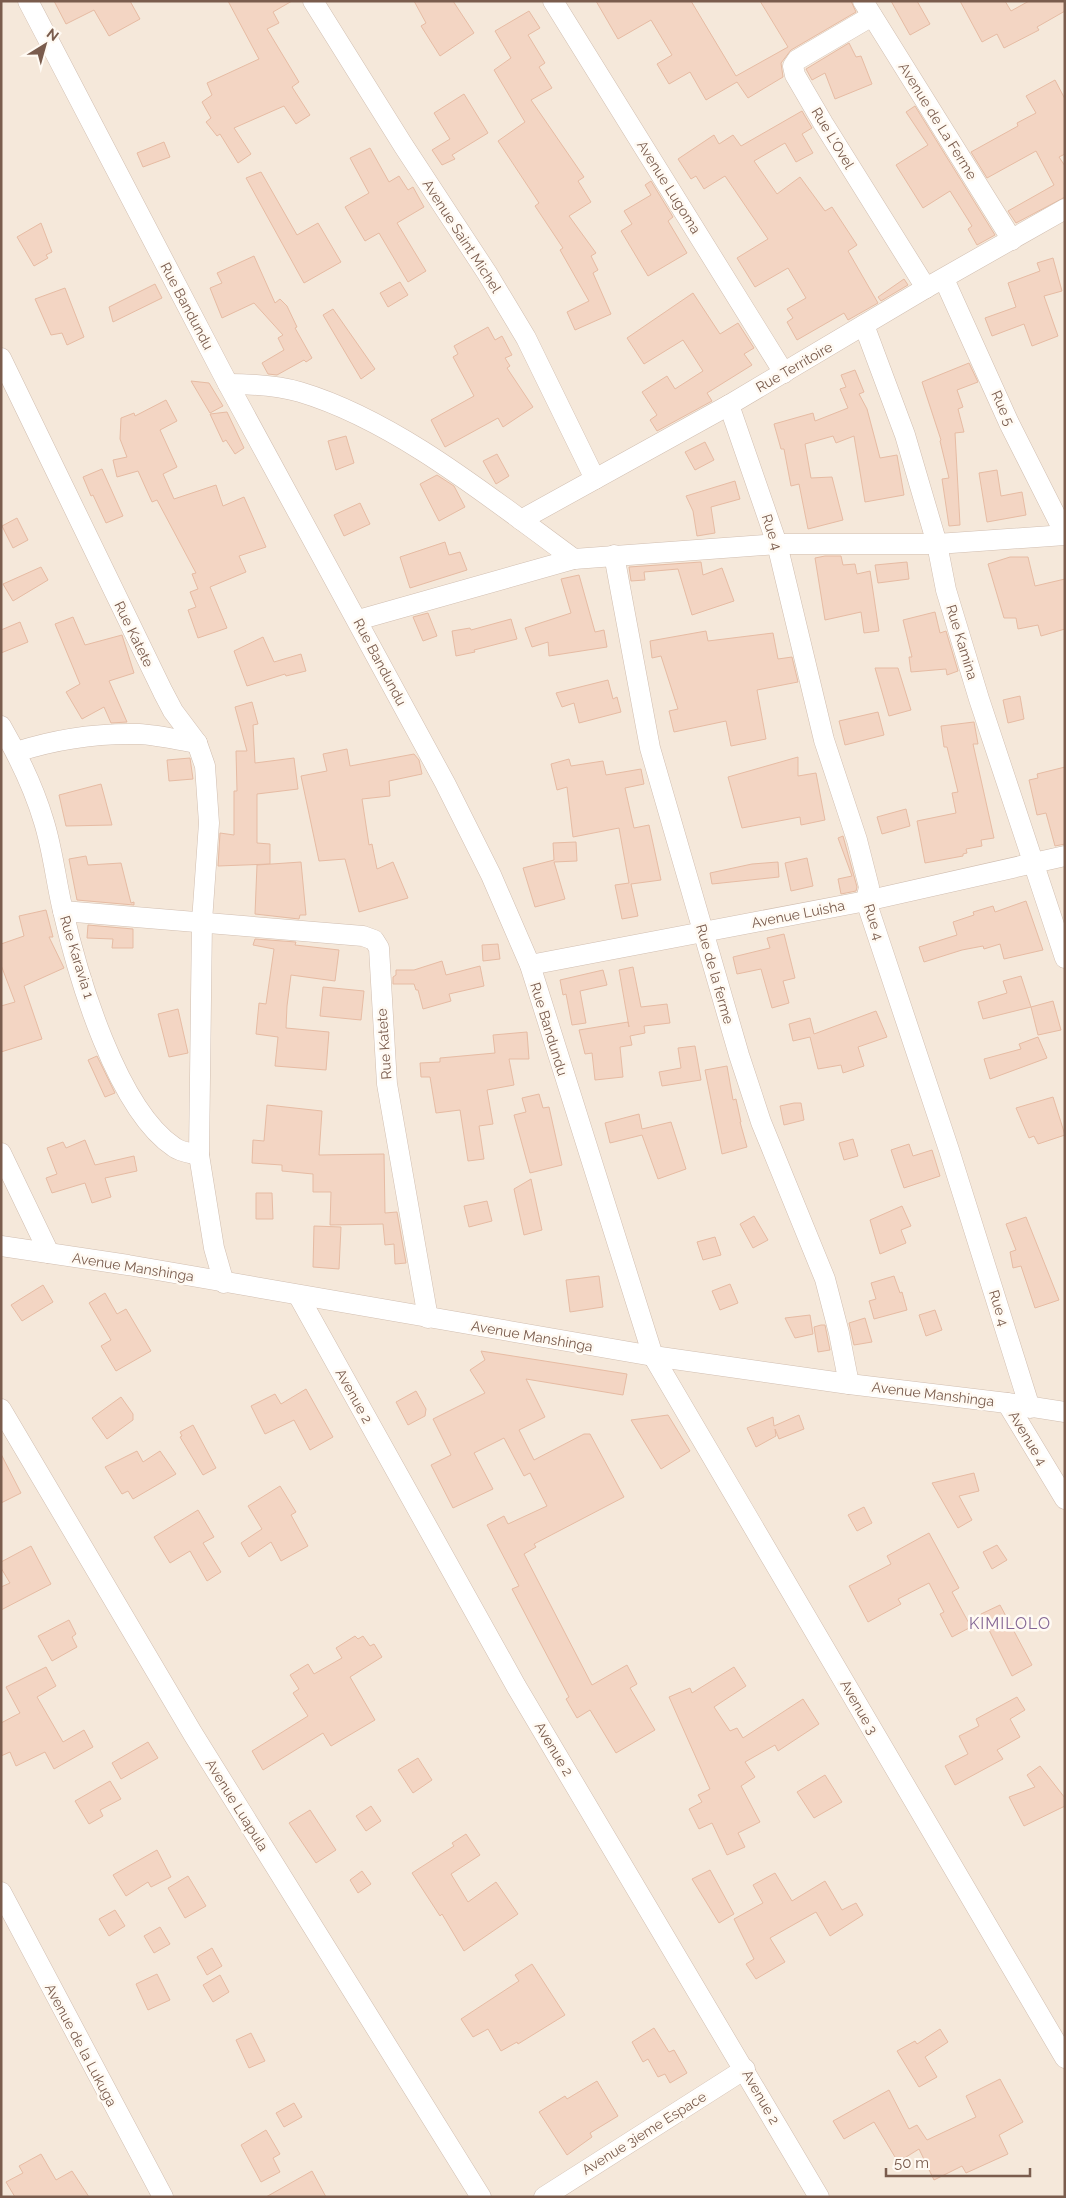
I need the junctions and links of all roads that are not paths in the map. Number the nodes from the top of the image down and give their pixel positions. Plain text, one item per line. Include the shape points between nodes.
1 (28, 1) edge
2 (313, 1) edge
3 (553, 1) edge
4 (868, 8) edge
5 (1065, 209) edge
6 (1012, 240) junction
7 (944, 279) junction
8 (926, 288) junction
9 (864, 325) junction
10 (1, 358) edge
11 (784, 373) junction
12 (228, 384) junction
13 (729, 404) junction
14 (595, 479) junction
15 (521, 520) junction
16 (1065, 535) edge
17 (777, 544) junction
18 (937, 544) junction
19 (614, 555) junction
20 (574, 559) junction
21 (358, 620) junction
22 (1, 726) edge
23 (197, 742) junction
24 (16, 752) junction
25 (1065, 856) edge
26 (1033, 862) junction
27 (866, 901) junction
28 (63, 911) junction
29 (202, 921) junction
30 (703, 933) junction
31 (1065, 958) edge
32 (530, 965) junction
33 (1, 1153) edge
34 (199, 1155) junction
35 (1, 1246) edge
36 (50, 1254) junction
37 (224, 1283) junction
38 (298, 1295) junction
39 (428, 1318) junction
40 (653, 1356) junction
41 (849, 1384) junction
42 (1007, 1403) junction
43 (1030, 1408) junction
44 (1, 1409) edge
45 (1065, 1412) edge
46 (1065, 1499) edge
47 (1, 1892) edge
48 (1065, 2058) edge
49 (745, 2069) junction
50 (163, 2197) edge
51 (481, 2197) edge
52 (544, 2197) edge
53 (819, 2197) edge

1 - 12 street, Rue Bandundu
2 - 14 street, Avenue Saint Michel via 526,338
3 - 11 street, Avenue Lugoma
4 - 6 street, Avenue de La Ferme
4 - 8 street, Rue L'Ovel via 793,66 823,123
5 - 6 street, Rue Territoire
6 - 7 street, Rue Territoire
7 - 8 street, Rue Territoire
7 - 16 street, Rue 5 via 1009,423
8 - 9 street, Rue Territoire
9 - 11 street, Rue Territoire
9 - 18 street, Rue Kamina via 905,435
10 - 23 street, Rue Katete via 163,692
11 - 13 street, Rue Territoire
12 - 15 street via 262,385 299,392 345,409 393,433
12 - 21 street, Rue Bandundu
13 - 14 street, Rue Territoire
13 - 17 street, Rue 4
14 - 15 street, Rue Territoire
15 - 20 street
16 - 18 street
17 - 18 street
17 - 19 street
17 - 27 street, Rue 4 via 824,740 869,887
18 - 26 street, Rue Kamina via 946,590
19 - 20 street
19 - 30 street, Rue de la ferme via 650,748
20 - 21 street
21 - 32 street, Rue Bandundu via 491,875
22 - 24 street, Rue Karavia 1
23 - 24 street via 141,734 99,734 47,742
23 - 29 street, Rue Katete via 205,766 209,823
24 - 28 street, Rue Karavia 1 via 32,785 45,824
25 - 26 street, Avenue Luisha
26 - 27 street, Avenue Luisha
26 - 31 street, Rue Kamina
27 - 30 street, Avenue Luisha
27 - 43 street, Rue 4
28 - 29 street, Rue Katete
28 - 34 street, Rue Karavia 1 via 86,993 128,1091 150,1127 175,1148
29 - 34 street, Rue Katete
29 - 39 street, Rue Katete via 363,936 374,940 379,948 387,1084
30 - 32 street, Avenue Luisha
30 - 41 street, Rue de la ferme via 761,1122 825,1279
32 - 40 street, Rue Bandundu
33 - 36 street
34 - 37 street, Rue Katete via 214,1248
35 - 36 street, Avenue Manshinga
36 - 37 street, Avenue Manshinga
37 - 38 street, Avenue Manshinga
38 - 39 street, Avenue Manshinga
38 - 49 street, Avenue 2 via 516,1686
39 - 40 street, Avenue Manshinga
40 - 41 street, Avenue Manshinga
40 - 48 street, Avenue 3
41 - 42 street, Avenue Manshinga
42 - 43 street, Avenue Manshinga
42 - 46 street, Avenue 4
43 - 45 street, Avenue Manshinga
44 - 51 street, Avenue Luapula via 193,1734
47 - 50 street, Avenue de la Lukuga
49 - 52 street, Avenue 3ieme Espace
49 - 53 street, Avenue 2

